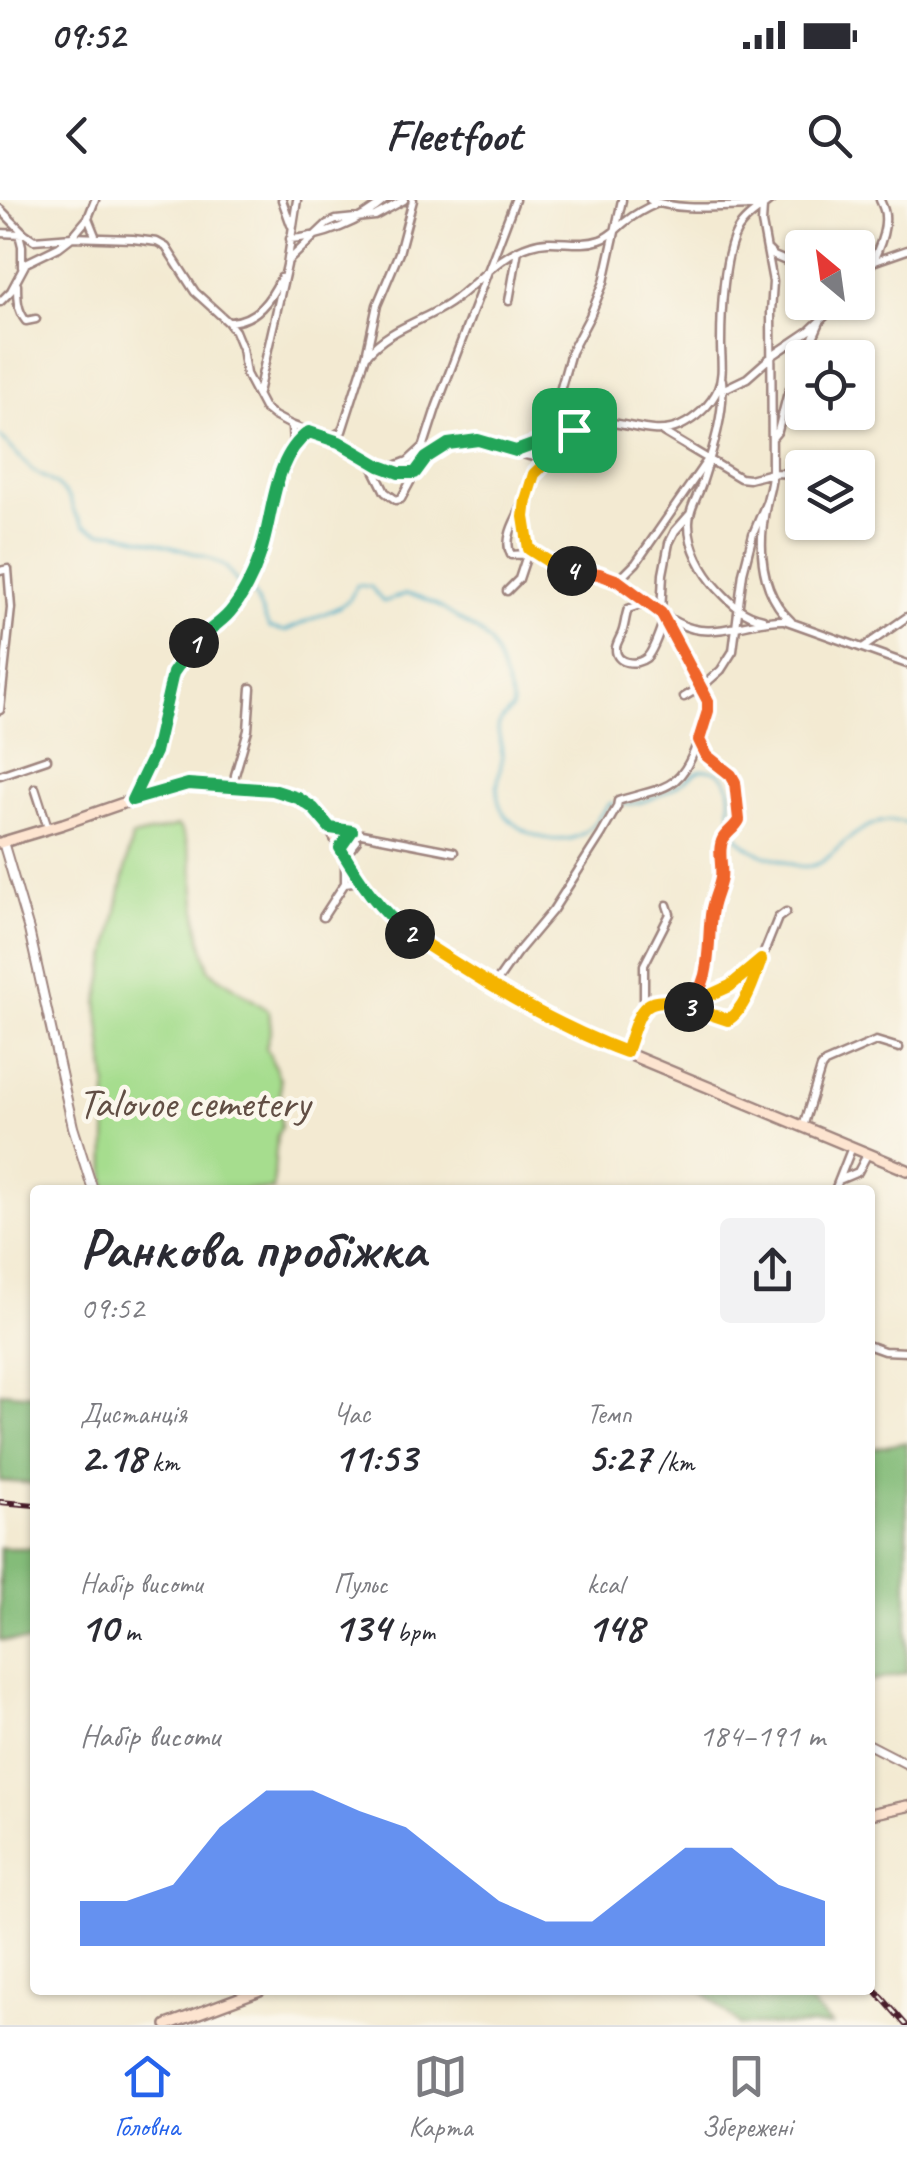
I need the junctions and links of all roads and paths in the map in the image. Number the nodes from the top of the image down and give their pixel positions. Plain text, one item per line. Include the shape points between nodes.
1 (96, 200) edge
2 (282, 200) edge
3 (296, 200) edge
4 (385, 200) edge
5 (404, 200) edge
6 (414, 200) edge
7 (515, 200) edge
8 (622, 200) edge
9 (880, 200) edge
10 (654, 202) edge
11 (766, 204) edge
12 (0, 208) edge
13 (88, 218) junction
14 (358, 218) junction
15 (291, 226) junction
16 (615, 230) junction
17 (0, 232) edge
18 (22, 234) junction
19 (314, 236) junction
20 (72, 237) junction
21 (96, 238) junction
22 (290, 239) junction
23 (767, 249) junction
24 (518, 250) junction
25 (907, 250) edge
26 (875, 258) edge
27 (785, 261) edge
28 (875, 261) edge
29 (287, 263) junction
30 (22, 269) junction
31 (488, 271) junction
32 (17, 279) junction
33 (509, 301) dead end
34 (0, 302) edge
35 (36, 318) dead end
36 (820, 320) joint
37 (228, 322) junction
38 (811, 340) edge
39 (366, 356) junction
40 (772, 356) junction
41 (720, 391) junction
42 (258, 394) junction
43 (785, 404) edge
44 (291, 426) junction
45 (579, 427) junction
46 (309, 432) junction
47 (662, 432) junction
48 (328, 438) junction
49 (772, 438) junction
50 (552, 439) junction
51 (293, 444) junction
52 (422, 448) junction
53 (516, 451) junction
54 (369, 460) junction
55 (708, 460) junction
56 (542, 462) junction
57 (389, 468) junction
58 (415, 473) junction
59 (772, 473) junction
60 (785, 473) edge
61 (534, 474) junction
62 (526, 500) junction
63 (766, 502) junction
64 (690, 514) junction
65 (528, 552) junction
66 (0, 571) edge
67 (618, 581) junction
68 (507, 591) dead end
69 (646, 603) junction
70 (738, 608) junction
71 (662, 617) junction
72 (907, 617) edge
73 (764, 619) junction
74 (792, 622) junction
75 (735, 627) junction
76 (863, 648) junction
77 (906, 663) edge
78 (701, 687) junction
79 (251, 688) dead end
80 (684, 697) dead end
81 (0, 710) edge
82 (699, 740) junction
83 (47, 760) dead end
84 (0, 774) edge
85 (234, 787) junction
86 (35, 788) dead end
87 (132, 800) junction
88 (48, 828) junction
89 (330, 828) junction
90 (352, 831) junction
91 (357, 841) dead end
92 (2, 842) edge
93 (343, 852) junction
94 (454, 852) dead end
95 (361, 881) junction
96 (345, 883) junction
97 (667, 905) dead end
98 (786, 912) dead end
99 (323, 917) dead end
100 (761, 960) junction
101 (493, 986) junction
102 (686, 1006) junction
103 (644, 1008) junction
104 (899, 1048) dead end
105 (626, 1052) junction
106 (803, 1126) junction
107 (852, 1147) junction
108 (868, 1153) junction
109 (907, 1170) edge
110 (839, 1180) junction
111 (91, 1185) edge
112 (837, 1185) edge
113 (875, 1348) edge
114 (907, 1352) edge
115 (875, 1748) edge
116 (907, 1764) edge
117 (907, 1806) edge
118 (875, 1813) edge
119 (247, 1995) edge
120 (168, 2025) edge

1 - 13 street
2 - 15 street
3 - 15 street
4 - 14 street
5 - 14 street
6 - 39 street
7 - 31 street
8 - 16 street
9 - 26 street via 889,214
10 - 11 street
10 - 16 street
11 - 23 street
11 - 41 street via 736,232 727,266
12 - 18 street
13 - 20 street
13 - 21 street
14 - 19 street
15 - 22 street
16 - 24 street via 597,242 553,241
16 - 50 street via 604,282 564,372
17 - 18 street
18 - 20 street via 34,240
18 - 30 street
19 - 22 street
19 - 29 street
20 - 21 street
20 - 30 street
21 - 37 street via 166,247 195,292
22 - 29 street
23 - 27 street
23 - 40 street via 774,282
24 - 31 street
24 - 33 street
25 - 28 street
29 - 37 street via 265,305
29 - 42 street
30 - 32 street
31 - 39 street
31 - 52 street
32 - 34 street
32 - 35 street via 22,316
36 - 38 street
36 - 40 street
37 - 42 street
39 - 48 street via 342,431
40 - 41 street
40 - 49 street
41 - 47 street via 694,418
41 - 55 street
42 - 44 street via 264,408
43 - 49 street
44 - 46 street
44 - 51 street
45 - 47 street via 592,421
45 - 50 street
45 - 56 street
46 - 48 street
46 - 51 street
47 - 55 street
48 - 54 street
49 - 59 street
50 - 53 street
50 - 56 street
51 - 87 street via 260,558 229,613 173,673 155,752
52 - 57 street
52 - 58 street
53 - 56 street
53 - 58 street via 478,440 448,444
53 - 61 street
54 - 57 street
54 - 58 street via 396,500
55 - 59 street via 740,478
55 - 64 street
55 - 67 street
56 - 61 street
57 - 58 street
59 - 60 street
59 - 63 street
61 - 62 street
62 - 65 street
62 - 65 street via 508,550 511,556
63 - 70 street
63 - 74 street via 765,578
64 - 70 street via 690,536 705,572
64 - 71 street via 669,543
65 - 67 street via 566,570
65 - 68 street
66 - 81 street via 8,569 11,608
67 - 69 street
69 - 71 street
69 - 71 street via 628,609 618,658 645,660
70 - 73 street
70 - 75 street
71 - 75 street via 694,630
71 - 78 street
72 - 76 street
73 - 74 street
73 - 75 street
74 - 76 street
75 - 78 street via 732,652
76 - 77 street
78 - 80 street
78 - 82 street via 708,711
79 - 85 street
82 - 101 street via 684,775 618,804 554,910
82 - 102 street via 735,782 739,820 720,848 710,949
83 - 84 street
85 - 87 main road via 188,784
85 - 89 main road via 298,798
86 - 88 street
87 - 88 main road
88 - 92 main road
89 - 90 street
89 - 93 main road
90 - 93 street
90 - 94 street
91 - 93 street
92 - 111 street
93 - 95 main road
93 - 96 street
95 - 96 street
95 - 101 main road via 405,930
96 - 99 street
97 - 103 street via 670,914 644,965
98 - 100 street
100 - 102 street via 730,986
100 - 102 street via 728,1020
101 - 105 main road
102 - 103 street via 666,1000
103 - 105 street
104 - 106 street via 876,1042 825,1063
105 - 106 main road
106 - 107 main road
107 - 108 main road
107 - 110 street
108 - 109 main road
108 - 110 street via 858,1172
110 - 112 street
113 - 114 street
115 - 116 street
117 - 118 main road
119 - 120 main road

